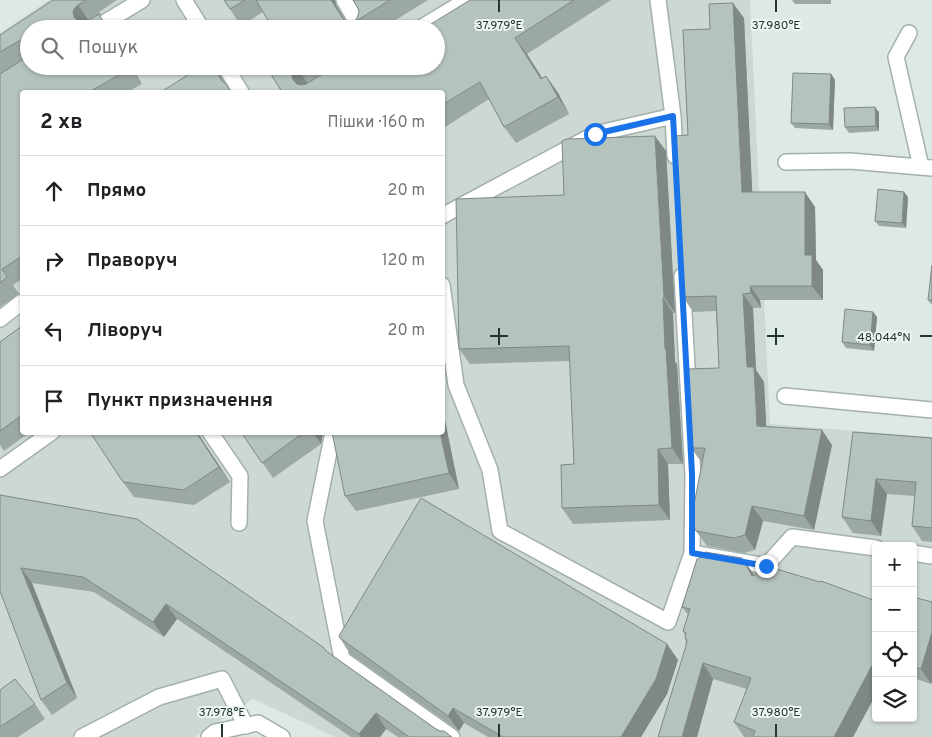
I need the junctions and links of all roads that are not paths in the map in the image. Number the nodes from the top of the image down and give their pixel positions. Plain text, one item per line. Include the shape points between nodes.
1 (142, 0) edge
2 (184, 0) edge
3 (344, 0) edge
4 (467, 0) edge
5 (658, 0) edge
6 (109, 20) edge
7 (196, 20) edge
8 (356, 20) edge
9 (434, 20) edge
10 (909, 33) dead end
11 (231, 75) edge
12 (241, 90) edge
13 (673, 116) junction
14 (786, 162) dead end
15 (676, 166) edge
16 (926, 167) edge
17 (445, 214) edge
18 (681, 265) edge
19 (20, 304) edge
20 (445, 306) edge
21 (0, 319) edge
22 (785, 396) dead end
23 (932, 410) edge
24 (48, 435) edge
25 (212, 435) edge
26 (332, 435) edge
27 (0, 469) edge
28 (239, 523) dead end
29 (872, 547) edge
30 (692, 553) junction
31 (917, 554) edge
32 (932, 556) edge
33 (246, 726) junction
34 (82, 737) edge
35 (209, 737) edge
36 (282, 737) edge
37 (452, 737) edge

1 - 6 street
2 - 7 street
3 - 8 street
4 - 9 street
5 - 13 street
10 - 16 street via 896,57
11 - 12 street
13 - 15 street
13 - 17 street via 595,134
14 - 16 street
18 - 30 street via 692,474
19 - 21 street
20 - 30 street via 456,385 490,470 500,531 668,622
22 - 23 street
24 - 27 street
25 - 28 street via 240,476
26 - 37 street via 315,521 342,659
29 - 30 street via 792,537 766,566
31 - 32 street
33 - 34 street via 222,680 158,697
33 - 35 street via 215,732
33 - 36 street via 258,723

